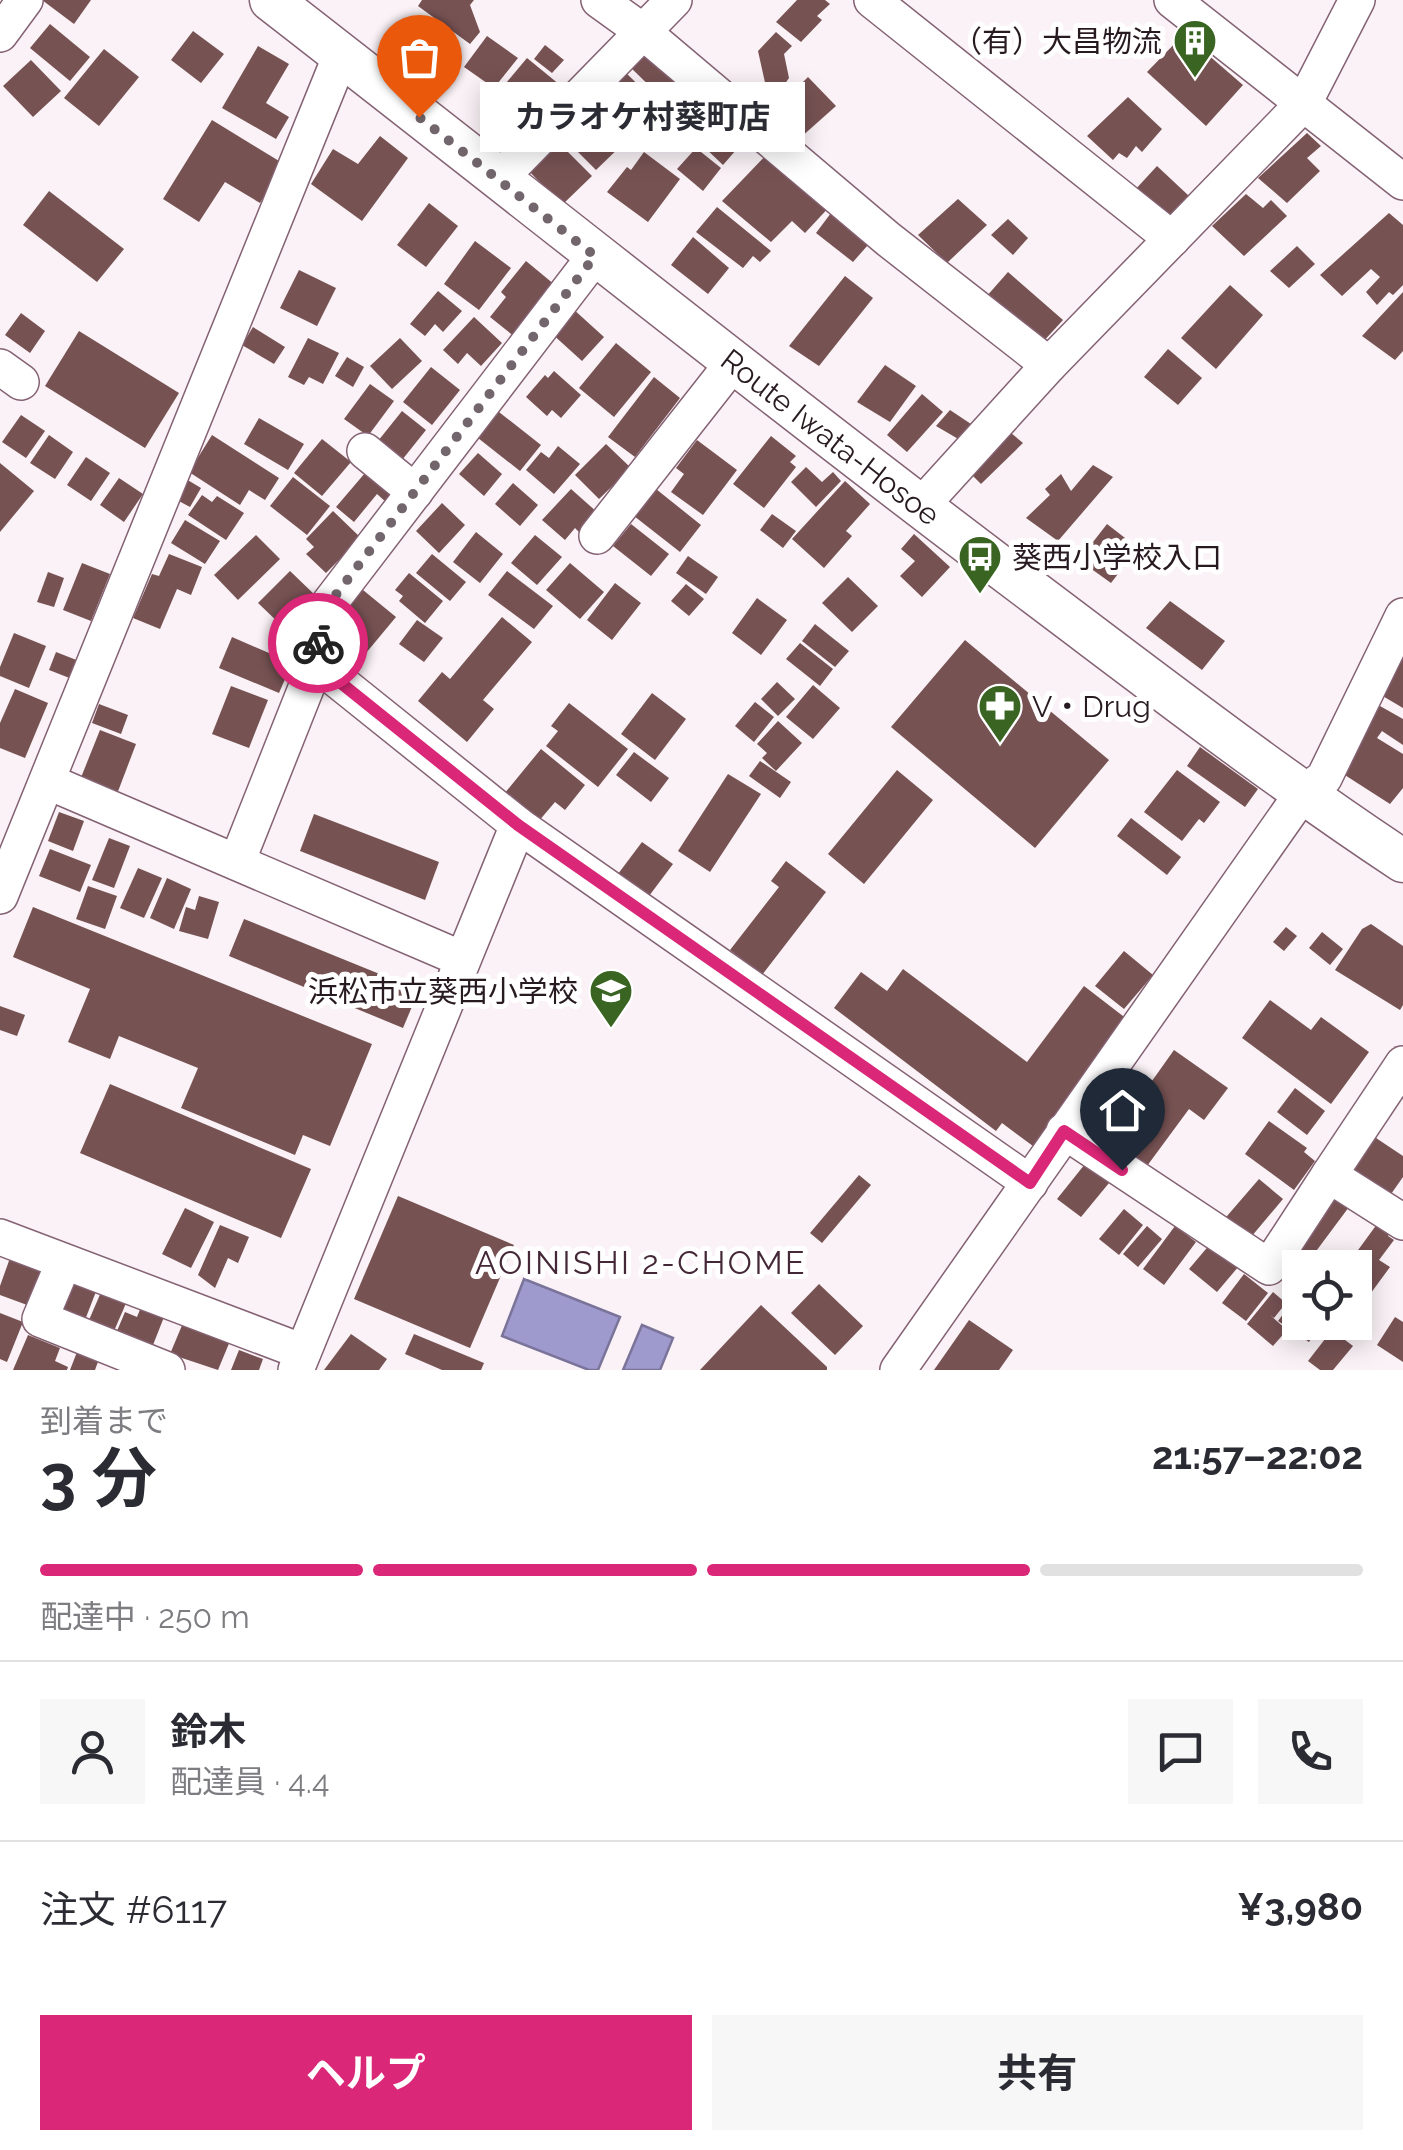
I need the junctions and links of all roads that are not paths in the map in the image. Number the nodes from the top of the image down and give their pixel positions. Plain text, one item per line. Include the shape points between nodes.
1 (24, 0) edge
2 (271, 0) edge
3 (599, 0) edge
4 (674, 0) edge
5 (872, 0) edge
6 (1172, 0) edge
7 (1357, 0) edge
8 (642, 31) junction
9 (0, 34) edge
10 (341, 55) junction
11 (1304, 102) junction
12 (498, 180) junction
13 (1403, 182) edge
14 (1172, 239) junction
15 (595, 256) junction
16 (733, 363) junction
17 (1049, 365) junction
18 (364, 451) dead end
19 (415, 492) junction
20 (920, 507) junction
21 (597, 536) dead end
22 (1402, 622) edge
23 (316, 663) junction
24 (48, 782) junction
25 (1302, 794) junction
26 (518, 825) junction
27 (1403, 861) edge
28 (237, 862) junction
29 (0, 896) edge
30 (462, 959) junction
31 (1403, 1064) edge
32 (1064, 1131) junction
33 (1329, 1174) junction
34 (1030, 1183) junction
35 (1403, 1222) edge
36 (0, 1238) edge
37 (64, 1262) junction
38 (300, 1361) edge
39 (167, 1370) edge
40 (898, 1370) edge

1 - 9 street
2 - 10 main road, Route Iwata-Hosoe
3 - 8 street
4 - 8 street
5 - 14 street
6 - 11 street
7 - 11 street
8 - 12 street
8 - 17 street
10 - 12 main road, Route Iwata-Hosoe
10 - 24 street
11 - 13 street
11 - 14 street
12 - 15 main road, Route Iwata-Hosoe
14 - 17 street
15 - 16 main road, Route Iwata-Hosoe
15 - 19 street
16 - 20 main road, Route Iwata-Hosoe
16 - 21 street
17 - 20 street
18 - 19 street
19 - 23 street via 322,613
20 - 25 main road, Route Iwata-Hosoe
22 - 25 street via 1324,778
23 - 26 street
23 - 28 street
24 - 28 street
24 - 29 street
25 - 27 main road, Route Iwata-Hosoe
25 - 32 street
26 - 30 street
26 - 34 street
28 - 30 street
30 - 38 street
31 - 33 street
32 - 33 street via 1269,1267
32 - 34 street
33 - 35 street
34 - 40 street
36 - 37 street
37 - 38 street
37 - 39 street via 40,1319

